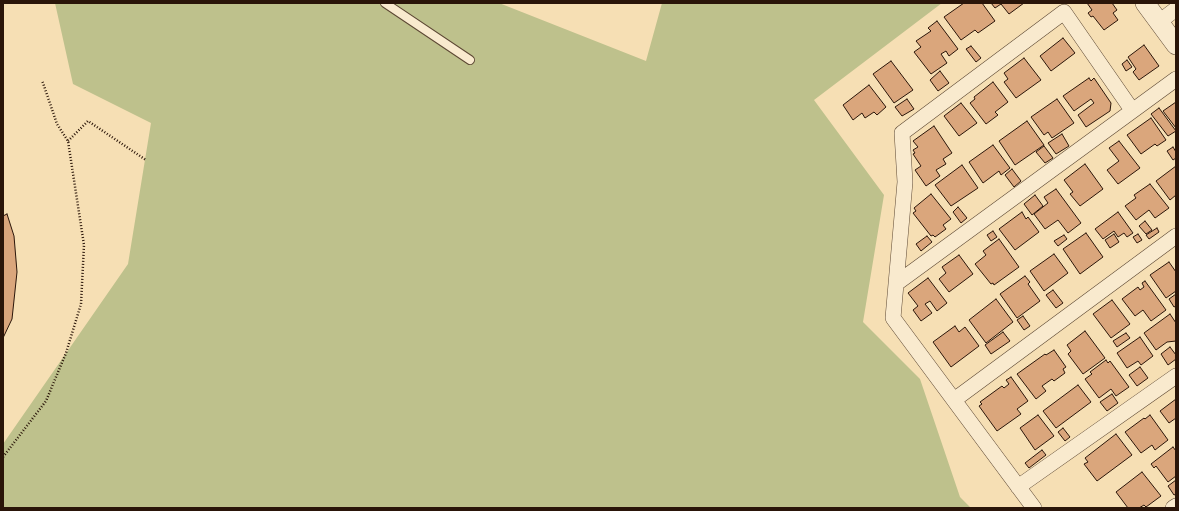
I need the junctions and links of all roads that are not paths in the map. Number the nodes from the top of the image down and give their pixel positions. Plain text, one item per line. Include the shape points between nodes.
1 (385, 3) edge
2 (1145, 3) edge
3 (1176, 9) edge
4 (1159, 22) junction
5 (1176, 45) edge
6 (470, 60) dead end
7 (1176, 79) edge
8 (1132, 110) junction
9 (1176, 236) edge
10 (897, 283) junction
11 (1176, 376) edge
12 (954, 400) junction
13 (1018, 487) junction
14 (1176, 506) edge
15 (1034, 508) edge
16 (1173, 508) edge

1 - 6 lane
2 - 4 street
3 - 4 street
4 - 5 street
7 - 8 street
8 - 10 street
8 - 10 street via 1064,12 902,133 905,182
9 - 12 street
10 - 12 street via 893,318
11 - 13 street
12 - 13 street
13 - 15 street
14 - 16 street

